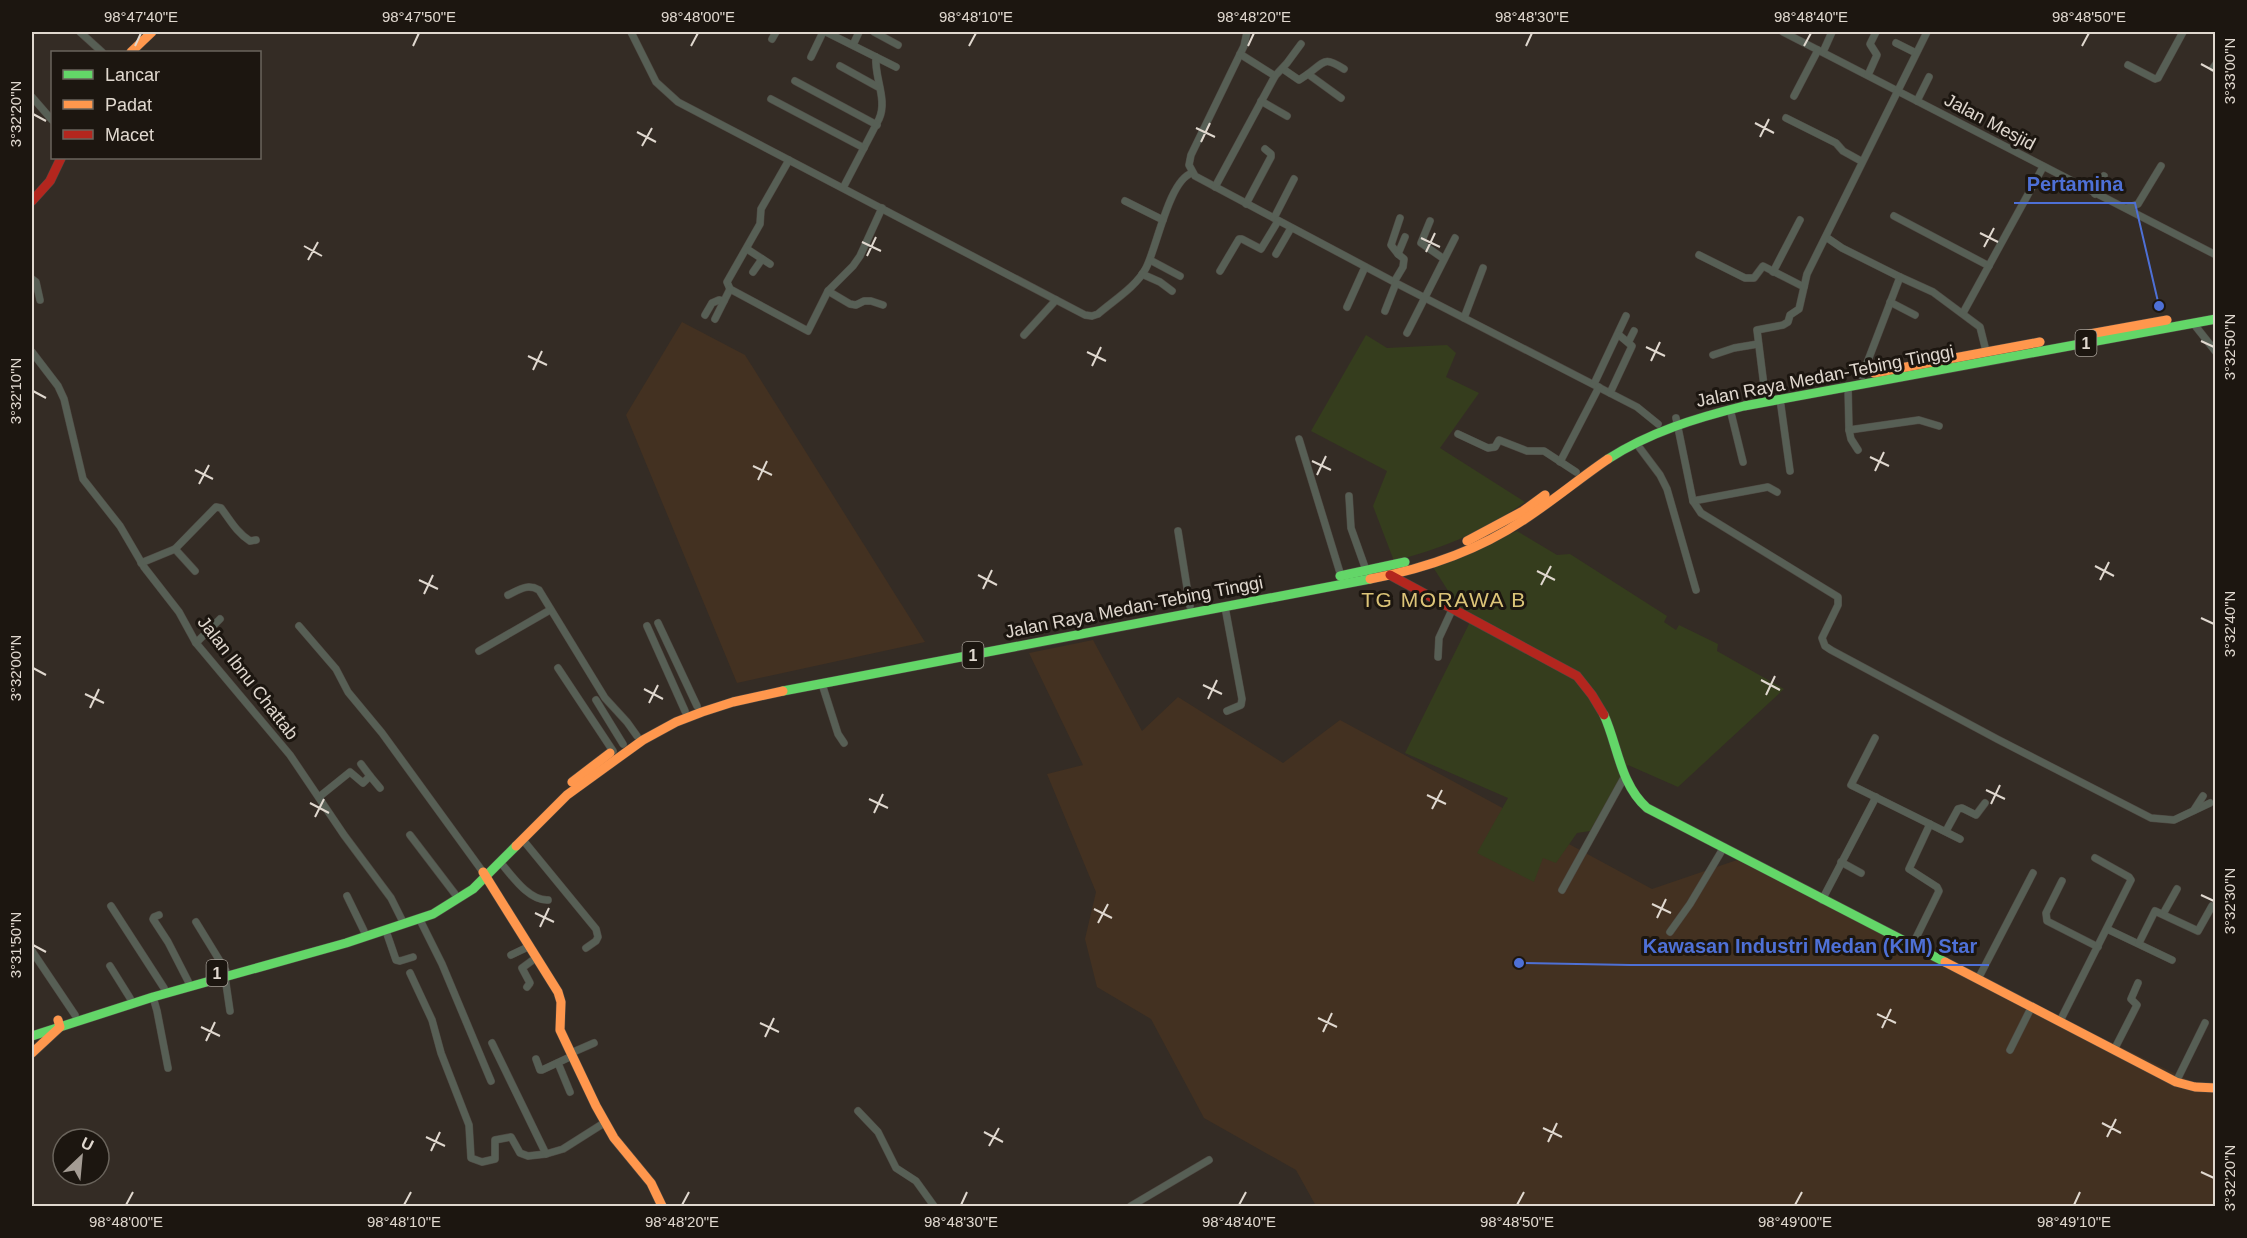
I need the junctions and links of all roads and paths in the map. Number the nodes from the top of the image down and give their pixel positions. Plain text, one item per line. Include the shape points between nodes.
1 (80, 32) edge
2 (631, 32) edge
3 (776, 32) edge
4 (825, 32) edge
5 (859, 32) edge
6 (874, 32) edge
7 (1246, 32) edge
8 (1783, 32) edge
9 (1832, 32) edge
10 (1876, 32) edge
11 (1927, 32) edge
12 (2183, 32) edge
13 (145, 34) edge
14 (839, 34) edge
15 (772, 39) dead end
16 (1896, 43) dead end
17 (1302, 44) dead end
18 (853, 45) junction
19 (898, 45) dead end
20 (101, 51) edge
21 (132, 51) edge
22 (1821, 51) junction
23 (1916, 53) junction
24 (1240, 54) junction
25 (811, 57) dead end
26 (876, 57) junction
27 (2128, 65) dead end
28 (840, 66) dead end
29 (896, 67) dead end
30 (1283, 69) junction
31 (1344, 69) dead end
32 (1308, 74) junction
33 (1868, 75) junction
34 (1275, 76) junction
35 (1929, 77) dead end
36 (795, 81) dead end
37 (878, 87) junction
38 (1897, 90) junction
39 (1794, 96) dead end
40 (32, 97) edge
41 (1341, 98) dead end
42 (771, 99) dead end
43 (1261, 101) junction
44 (1917, 101) junction
45 (1287, 116) dead end
46 (1786, 118) dead end
47 (51, 119) edge
48 (877, 125) junction
49 (864, 147) junction
50 (1266, 149) dead end
51 (61, 159) edge
52 (789, 160) junction
53 (1861, 161) junction
54 (2161, 166) dead end
55 (2043, 167) junction
56 (1192, 173) junction
57 (2104, 176) dead end
58 (1294, 179) dead end
59 (1215, 187) junction
60 (843, 188) junction
61 (2095, 194) junction
62 (32, 201) edge
63 (1125, 201) dead end
64 (1246, 204) junction
65 (882, 208) junction
66 (2127, 208) junction
67 (1894, 216) dead end
68 (1400, 218) dead end
69 (1163, 220) junction
70 (1276, 220) junction
71 (1800, 220) dead end
72 (1430, 221) dead end
73 (1291, 228) junction
74 (1405, 237) dead end
75 (1826, 237) junction
76 (1455, 238) dead end
77 (747, 249) junction
78 (1276, 254) dead end
79 (1398, 254) junction
80 (1699, 255) dead end
81 (2216, 255) edge
82 (762, 259) junction
83 (1444, 259) junction
84 (1150, 260) junction
85 (770, 264) dead end
86 (1989, 266) junction
87 (1365, 267) junction
88 (1483, 268) dead end
89 (1220, 271) dead end
90 (753, 272) dead end
91 (1773, 272) junction
92 (1142, 274) junction
93 (1180, 276) dead end
94 (1900, 277) junction
95 (32, 279) edge
96 (1395, 282) junction
97 (1804, 287) junction
98 (730, 288) junction
99 (828, 291) junction
100 (1172, 291) dead end
101 (1425, 298) junction
102 (40, 300) dead end
103 (1056, 300) junction
104 (724, 301) junction
105 (1890, 302) junction
106 (883, 305) dead end
107 (1347, 307) dead end
108 (1385, 311) dead end
109 (2216, 311) edge
110 (1963, 312) junction
111 (705, 315) dead end
112 (1915, 315) dead end
113 (1626, 316) dead end
114 (1464, 318) junction
115 (2216, 319) edge
116 (715, 320) dead end
117 (2193, 323) junction
118 (1634, 331) dead end
119 (1407, 333) dead end
120 (1024, 335) dead end
121 (1619, 335) junction
122 (1629, 342) junction
123 (1758, 344) junction
124 (1986, 351) junction
125 (32, 352) edge
126 (2216, 352) edge
127 (1713, 355) dead end
128 (1955, 362) junction
129 (1862, 376) junction
130 (1597, 386) junction
131 (1848, 387) junction
132 (1610, 393) junction
133 (1766, 394) junction
134 (1780, 399) junction
135 (1730, 409) junction
136 (1677, 421) junction
137 (1658, 424) junction
138 (1939, 426) dead end
139 (1849, 430) junction
140 (1458, 434) dead end
141 (1299, 439) dead end
142 (1636, 443) junction
143 (1858, 450) dead end
144 (1560, 462) junction
145 (1743, 462) dead end
146 (1790, 471) dead end
147 (1576, 472) junction
148 (1777, 492) dead end
149 (1349, 496) dead end
150 (1693, 501) junction
151 (1178, 531) dead end
152 (256, 540) dead end
153 (176, 549) junction
154 (141, 562) junction
155 (1366, 570) junction
156 (195, 572) dead end
157 (1390, 574) junction
158 (1341, 576) junction
159 (1696, 590) dead end
160 (508, 595) dead end
161 (1190, 606) junction
162 (1225, 607) junction
163 (550, 610) junction
164 (1452, 610) junction
165 (220, 619) dead end
166 (658, 623) dead end
167 (299, 626) dead end
168 (647, 626) dead end
169 (191, 635) junction
170 (204, 636) junction
171 (196, 643) junction
172 (479, 651) dead end
173 (1438, 657) dead end
174 (558, 668) dead end
175 (822, 684) junction
176 (596, 700) dead end
177 (697, 706) junction
178 (685, 711) junction
179 (1227, 711) dead end
180 (637, 736) junction
181 (1875, 738) dead end
182 (844, 743) dead end
183 (623, 744) junction
184 (613, 751) junction
185 (361, 764) dead end
186 (370, 776) junction
187 (1625, 776) junction
188 (380, 788) dead end
189 (2203, 796) dead end
190 (319, 797) junction
191 (1876, 797) junction
192 (1985, 803) dead end
193 (2210, 803) dead end
194 (2193, 812) junction
195 (1930, 824) junction
196 (1946, 831) junction
197 (410, 835) dead end
198 (1960, 838) dead end
199 (523, 840) junction
200 (1724, 847) junction
201 (2095, 858) dead end
202 (1841, 862) junction
203 (501, 863) junction
204 (1861, 873) dead end
205 (2032, 873) dead end
206 (485, 875) junction
207 (2062, 881) dead end
208 (2177, 889) dead end
209 (1562, 890) dead end
210 (455, 894) junction
211 (347, 896) dead end
212 (548, 900) dead end
213 (1822, 900) junction
214 (111, 906) dead end
215 (2211, 906) dead end
216 (2163, 914) junction
217 (159, 915) dead end
218 (420, 920) junction
219 (196, 922) dead end
220 (404, 922) junction
221 (2107, 929) junction
222 (364, 931) junction
223 (386, 931) junction
224 (1670, 932) dead end
225 (2139, 943) junction
226 (530, 946) junction
227 (1912, 946) junction
228 (2098, 947) junction
229 (586, 948) dead end
230 (32, 951) edge
231 (511, 955) dead end
232 (413, 957) dead end
233 (537, 957) junction
234 (2172, 960) dead end
235 (110, 966) dead end
236 (410, 973) dead end
237 (225, 974) junction
238 (1978, 979) junction
239 (188, 981) junction
240 (2138, 983) dead end
241 (527, 987) dead end
242 (164, 988) junction
243 (153, 997) junction
244 (130, 998) junction
245 (2032, 1006) junction
246 (230, 1011) dead end
247 (75, 1015) junction
248 (2060, 1021) junction
249 (2205, 1023) dead end
250 (59, 1024) junction
251 (37, 1035) edge
252 (492, 1043) dead end
253 (594, 1043) dead end
254 (2010, 1050) dead end
255 (2114, 1050) junction
256 (32, 1053) edge
257 (572, 1055) junction
258 (536, 1059) dead end
259 (558, 1064) junction
260 (168, 1068) dead end
261 (491, 1081) dead end
262 (2176, 1082) junction
263 (2215, 1086) edge
264 (570, 1092) dead end
265 (858, 1111) dead end
266 (604, 1123) junction
267 (546, 1154) junction
268 (1209, 1160) dead end
269 (662, 1206) edge
270 (934, 1206) edge
271 (1131, 1206) edge

1 - 20 street
2 - 52 street via 656,82 678,102
3 - 15 street
4 - 14 street
4 - 25 street
5 - 18 street
6 - 19 street
7 - 24 street
8 - 22 street, Jalan Mesjid
9 - 22 street
10 - 33 street via 1870,44 1877,55
11 - 23 street
12 - 27 street via 2158,78
13 - 21 main road
14 - 18 street
16 - 23 street
17 - 30 street
18 - 26 street
22 - 33 street, Jalan Mesjid
22 - 39 street
23 - 38 street
24 - 34 street
24 - 56 street via 1191,155
26 - 29 street
26 - 37 street
28 - 37 street
30 - 32 street via 1299,80
30 - 34 street
31 - 32 street via 1328,60
32 - 41 street
33 - 38 street, Jalan Mesjid
34 - 43 street
35 - 44 street
36 - 48 street
37 - 48 street via 882,111
38 - 44 street, Jalan Mesjid
38 - 53 street
40 - 47 street
42 - 49 street
43 - 45 street
43 - 59 street
44 - 55 street, Jalan Mesjid
46 - 53 street via 1836,143
48 - 49 street
49 - 60 street
50 - 64 street via 1271,157
51 - 62 main road via 50,181
52 - 60 street
52 - 77 street via 761,209 760,224
53 - 75 street
54 - 66 street via 2138,204
55 - 61 street, Jalan Mesjid
55 - 86 street
56 - 59 street
56 - 69 street via 1181,180
57 - 61 street
58 - 70 street
59 - 64 street
60 - 65 street
61 - 66 street, Jalan Mesjid
63 - 69 street
64 - 70 street
65 - 99 street via 857,261
65 - 103 street
66 - 81 street, Jalan Mesjid
67 - 86 street
68 - 79 street via 1390,245
69 - 84 street
70 - 73 street
70 - 89 street via 1261,249 1239,239
71 - 91 street
72 - 83 street via 1421,243
73 - 78 street
73 - 87 street
74 - 79 street
75 - 94 street
75 - 97 street
76 - 83 street
77 - 82 street
77 - 98 street via 727,280
79 - 96 street via 1404,264
80 - 91 street via 1750,279 1762,266
82 - 85 street
82 - 90 street
83 - 101 street
84 - 92 street
84 - 93 street
86 - 110 street
87 - 96 street
87 - 107 street
88 - 114 street
91 - 97 street
92 - 100 street
92 - 103 street via 1092,316
94 - 105 street
94 - 110 street
95 - 102 street
96 - 101 street
96 - 108 street
97 - 123 street via 1798,311 1783,325 1757,330
98 - 99 street via 808,331
98 - 104 street
99 - 106 street via 850,304 871,301
101 - 114 street
101 - 119 street
103 - 120 street
104 - 111 street via 712,303
104 - 116 street
105 - 112 street
105 - 129 street
109 - 124 main road, Jalan Raya Medan-Tebing Tinggi / 1
110 - 124 street via 1980,327
113 - 121 street
114 - 130 street
115 - 117 main road, Jalan Raya Medan-Tebing Tinggi / 1
117 - 126 street
117 - 128 main road, Jalan Raya Medan-Tebing Tinggi / 1
118 - 122 street
121 - 122 street
121 - 130 street
122 - 132 street via 1632,346
123 - 127 street
123 - 133 street
124 - 128 main road, Jalan Raya Medan-Tebing Tinggi / 1
125 - 154 street, Jalan Ibnu Chattab via 64,399 84,480 120,526
128 - 129 main road, Jalan Raya Medan-Tebing Tinggi / 1
128 - 131 main road, Jalan Raya Medan-Tebing Tinggi / 1
129 - 133 main road, Jalan Raya Medan-Tebing Tinggi / 1
130 - 132 street
130 - 144 street
131 - 134 main road, Jalan Raya Medan-Tebing Tinggi / 1
131 - 139 street
132 - 137 street via 1645,412
133 - 136 main road, Jalan Raya Medan-Tebing Tinggi / 1 via 1726,401
134 - 135 main road, Jalan Raya Medan-Tebing Tinggi / 1
134 - 146 street
135 - 136 main road, Jalan Raya Medan-Tebing Tinggi / 1
135 - 145 street
136 - 137 main road, Jalan Raya Medan-Tebing Tinggi / 1
136 - 142 main road, Jalan Raya Medan-Tebing Tinggi / 1
136 - 150 street
137 - 147 main road, Jalan Raya Medan-Tebing Tinggi / 1
138 - 139 street via 1919,420
139 - 143 street
140 - 144 street via 1488,448 1495,447 1499,440 1527,451 1542,450
141 - 158 street
142 - 157 main road, Jalan Raya Medan-Tebing Tinggi / 1 via 1490,540
142 - 159 street via 1667,489
144 - 147 street
147 - 155 main road, Jalan Raya Medan-Tebing Tinggi / 1 via 1522,511 1478,536 1417,559
148 - 150 street via 1768,487
149 - 155 street via 1351,528
150 - 194 street via 1706,517 1839,597 1822,638 1831,650 2137,812 2163,820
151 - 161 street
152 - 153 street via 244,537 218,507
153 - 154 street
153 - 156 street
154 - 169 street, Jalan Ibnu Chattab via 179,612
155 - 158 main road, Jalan Raya Medan-Tebing Tinggi / 1
157 - 162 main road, Jalan Raya Medan-Tebing Tinggi / 1
157 - 164 main road
158 - 161 main road, Jalan Raya Medan-Tebing Tinggi / 1
160 - 163 street via 533,587 539,590
161 - 177 main road, Jalan Raya Medan-Tebing Tinggi / 1 via 796,681
162 - 175 main road, Jalan Raya Medan-Tebing Tinggi / 1
162 - 179 street via 1242,699 1241,705
163 - 172 street
163 - 180 street via 605,698
164 - 173 street via 1439,638
164 - 187 main road via 1577,675 1607,722
165 - 170 street
166 - 177 street
167 - 206 street via 336,669 348,692
168 - 178 street
169 - 170 street
169 - 171 street, Jalan Ibnu Chattab
170 - 171 street
171 - 190 street, Jalan Ibnu Chattab via 290,755
174 - 184 street
175 - 182 street via 837,734
175 - 199 main road, Jalan Raya Medan-Tebing Tinggi / 1 via 733,702 676,722 643,740 576,788
176 - 183 street
177 - 178 main road, Jalan Raya Medan-Tebing Tinggi / 1
178 - 180 main road, Jalan Raya Medan-Tebing Tinggi / 1
180 - 183 main road, Jalan Raya Medan-Tebing Tinggi / 1
181 - 191 street via 1850,784
183 - 184 main road, Jalan Raya Medan-Tebing Tinggi / 1
184 - 206 main road, Jalan Raya Medan-Tebing Tinggi / 1 via 532,819
185 - 186 street
186 - 188 street
186 - 190 street via 363,783 350,772
187 - 200 main road via 1642,804
187 - 209 street
189 - 194 street
190 - 220 street, Jalan Ibnu Chattab
191 - 195 street
191 - 202 street
192 - 196 street via 1976,815 1958,809
193 - 194 street
195 - 196 street
195 - 227 street via 1909,869 1939,891
196 - 198 street
197 - 210 street
199 - 203 main road, Jalan Raya Medan-Tebing Tinggi / 1
199 - 229 street via 596,929 596,941
200 - 213 main road
200 - 224 street
201 - 221 street via 2131,880
202 - 204 street
202 - 213 street
203 - 206 main road, Jalan Raya Medan-Tebing Tinggi / 1
203 - 212 street via 529,892
205 - 238 street
206 - 210 main road, Jalan Raya Medan-Tebing Tinggi / 1
206 - 218 main road, Jalan Raya Medan-Tebing Tinggi / 1 via 461,899
206 - 226 main road
207 - 228 street via 2046,913 2047,921
208 - 216 street
210 - 220 main road, Jalan Raya Medan-Tebing Tinggi / 1
211 - 222 street
213 - 227 main road
214 - 242 street
215 - 216 street via 2198,931
216 - 225 street via 2153,913
217 - 239 street via 153,919
218 - 220 main road, Jalan Raya Medan-Tebing Tinggi / 1
218 - 261 street
219 - 237 street
220 - 222 main road, Jalan Raya Medan-Tebing Tinggi / 1
220 - 223 main road, Jalan Raya Medan-Tebing Tinggi / 1
221 - 225 street
221 - 228 street
222 - 237 main road, Jalan Raya Medan-Tebing Tinggi / 1
223 - 232 street via 396,960
223 - 237 main road, Jalan Raya Medan-Tebing Tinggi / 1
225 - 234 street
226 - 231 street
226 - 233 main road
227 - 238 main road
228 - 248 street
230 - 247 street
233 - 241 street via 522,968 530,983
233 - 257 main road via 558,992 560,1030
235 - 244 street
236 - 267 street via 432,1020 469,1125 471,1158 482,1162 496,1159 495,1140 511,1137 520,1153
237 - 239 main road, Jalan Raya Medan-Tebing Tinggi / 1
237 - 243 main road, Jalan Raya Medan-Tebing Tinggi / 1
237 - 246 street
238 - 245 main road
239 - 242 main road, Jalan Raya Medan-Tebing Tinggi / 1
240 - 255 street via 2131,999 2137,1005
242 - 244 main road, Jalan Raya Medan-Tebing Tinggi / 1
243 - 250 main road, Jalan Raya Medan-Tebing Tinggi / 1
243 - 260 street
244 - 247 main road, Jalan Raya Medan-Tebing Tinggi / 1
245 - 248 main road
245 - 254 street
247 - 250 main road, Jalan Raya Medan-Tebing Tinggi / 1
248 - 255 main road
249 - 262 street
250 - 251 main road, Jalan Raya Medan-Tebing Tinggi / 1
251 - 256 main road
252 - 267 street
253 - 257 street
255 - 262 main road
257 - 259 street
257 - 266 main road
258 - 259 street via 541,1070
259 - 264 street
262 - 263 main road via 2195,1087
265 - 270 street via 878,1132 896,1168 916,1181
266 - 267 street via 563,1149
266 - 269 main road via 651,1183
268 - 271 street

